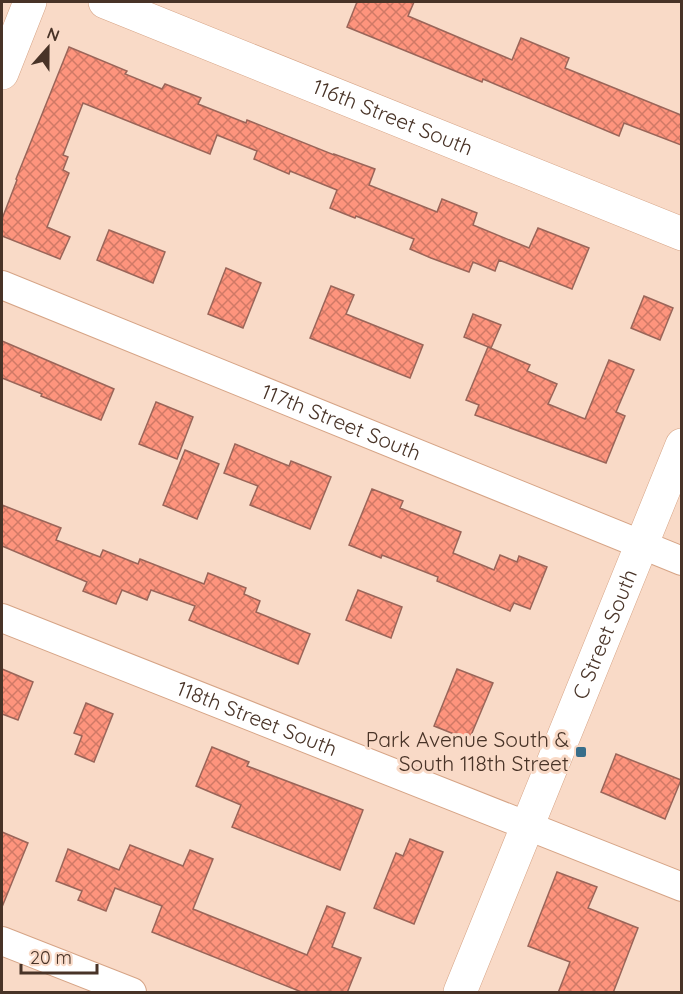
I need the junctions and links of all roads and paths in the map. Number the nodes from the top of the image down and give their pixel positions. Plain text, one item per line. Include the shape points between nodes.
1 (30, 2) edge
2 (105, 2) edge
3 (2, 72) edge
4 (681, 234) edge
5 (2, 285) edge
6 (681, 445) edge
7 (642, 545) junction
8 (681, 561) edge
9 (2, 618) edge
10 (527, 825) junction
11 (681, 887) edge
12 (2, 941) edge
13 (132, 993) edge
14 (460, 993) edge

1 - 3 street
2 - 4 street, 116th Street South
5 - 7 street, 117th Street South
6 - 7 street, C Street South
7 - 8 street, 117th Street South
7 - 10 street, C Street South
9 - 10 street, 118th Street South
10 - 11 street, 118th Street South
10 - 14 street, C Street South
12 - 13 street

